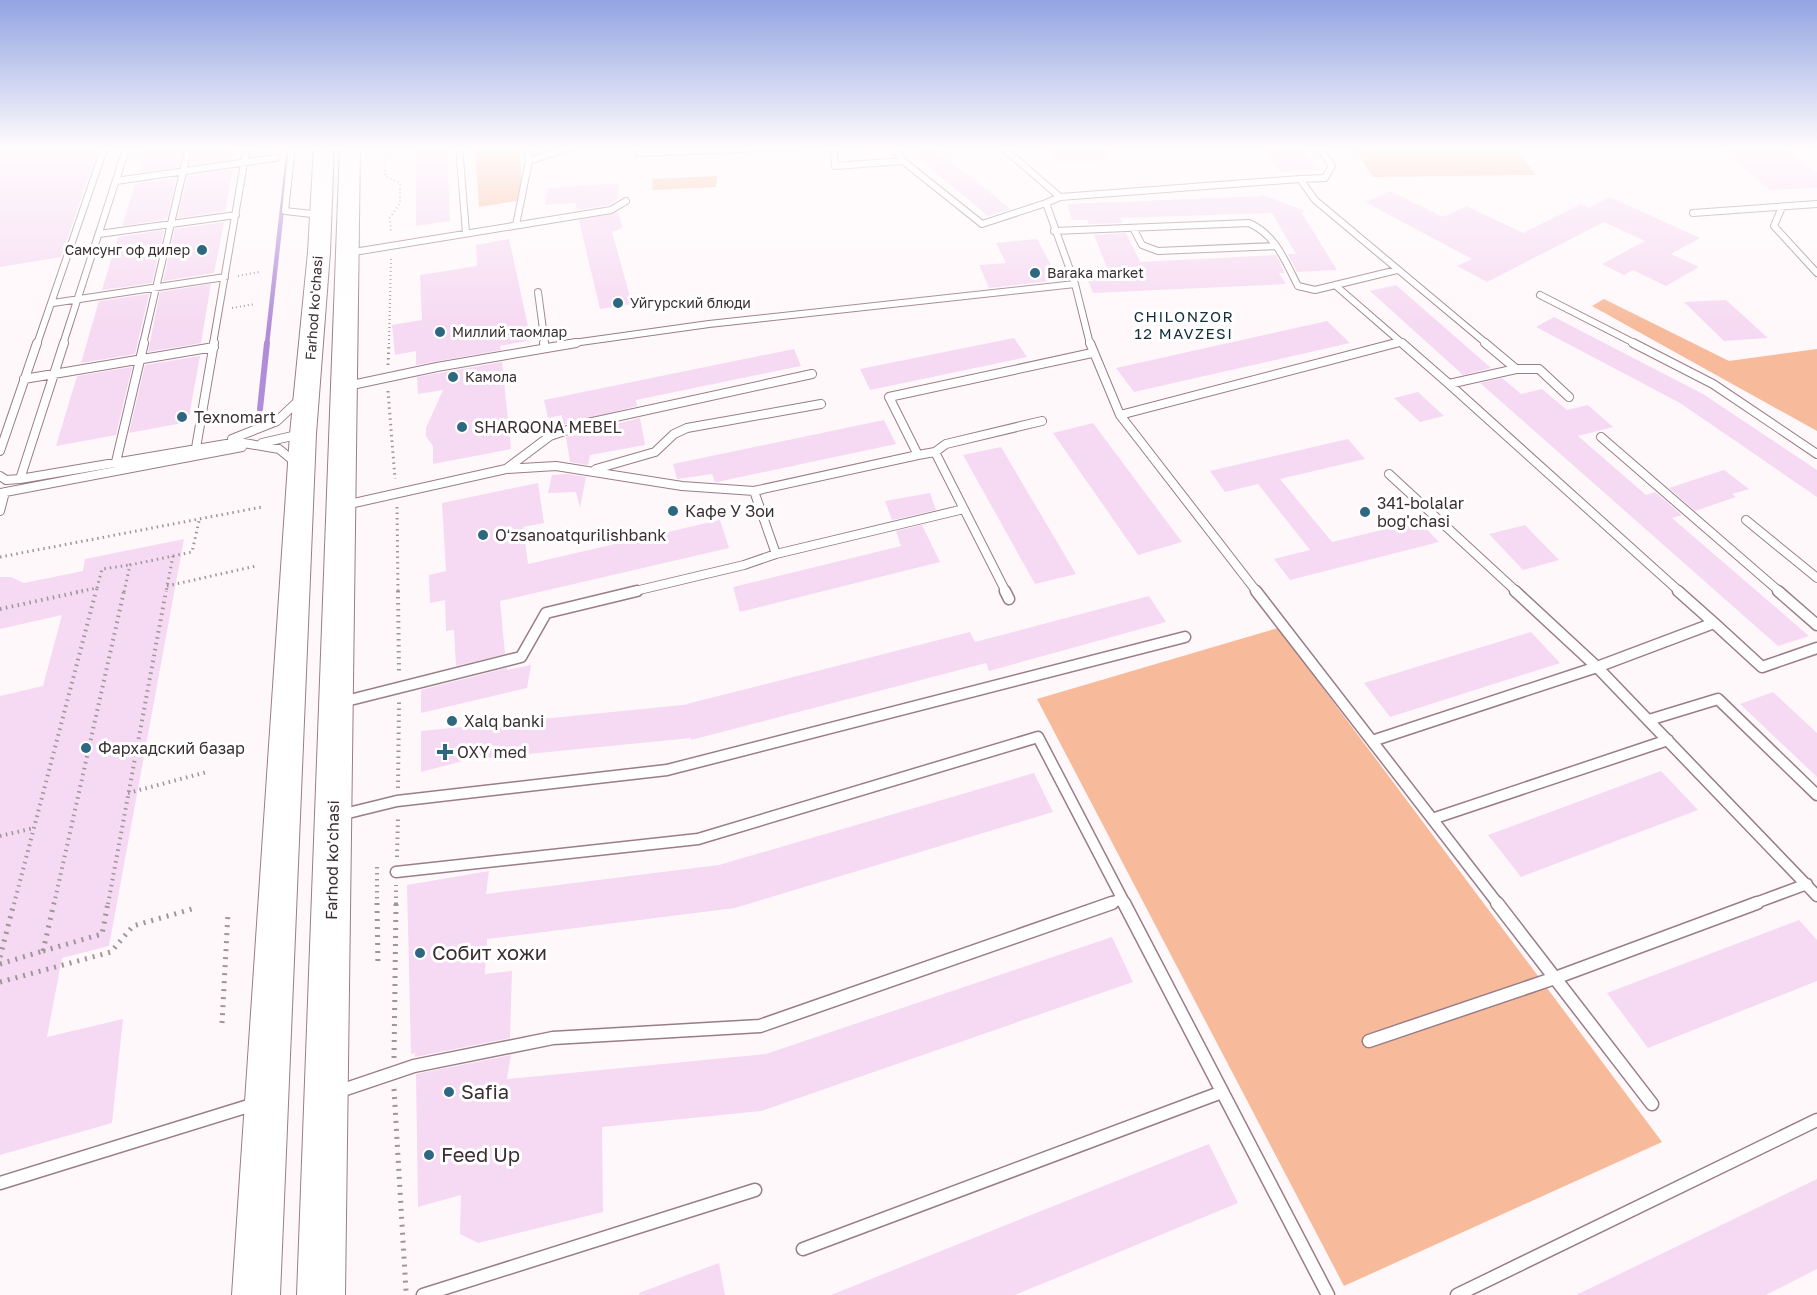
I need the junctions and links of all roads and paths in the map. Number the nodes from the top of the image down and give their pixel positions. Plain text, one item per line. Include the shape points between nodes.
1 (85, 206) edge
2 (108, 206) edge
3 (175, 206) edge
4 (237, 206) edge
5 (285, 206) edge
6 (321, 206) edge
7 (349, 206) edge
8 (397, 206) edge
9 (464, 206) edge
10 (520, 206) edge
11 (617, 206) edge
12 (960, 206) edge
13 (1036, 206) edge
14 (1047, 206) edge
15 (1323, 206) edge
16 (1789, 206) edge
17 (1782, 207) junction
18 (1693, 213) dead end
19 (236, 215) junction
20 (321, 215) junction
21 (171, 224) junction
22 (516, 225) junction
23 (1133, 228) junction
24 (1054, 231) junction
25 (466, 233) junction
26 (99, 234) junction
27 (391, 246) junction
28 (1275, 246) junction
29 (348, 253) junction
30 (1397, 270) junction
31 (259, 272) dead end
32 (1817, 273) edge
33 (225, 278) junction
34 (1075, 284) junction
35 (1335, 285) junction
36 (156, 288) junction
37 (538, 292) dead end
38 (1540, 295) dead end
39 (78, 300) junction
40 (53, 303) junction
41 (255, 304) dead end
42 (220, 310) junction
43 (1400, 342) junction
44 (214, 346) junction
45 (545, 348) junction
46 (1092, 353) junction
47 (139, 360) junction
48 (1516, 369) junction
49 (54, 374) junction
50 (812, 374) dead end
51 (387, 377) junction
52 (24, 379) junction
53 (1449, 384) junction
54 (309, 387) junction
55 (344, 387) junction
56 (1569, 397) dead end
57 (821, 404) dead end
58 (1120, 415) junction
59 (1042, 421) dead end
60 (343, 426) junction
61 (1601, 437) dead end
62 (215, 444) junction
63 (258, 444) junction
64 (196, 448) junction
65 (0, 451) edge
66 (302, 452) junction
67 (935, 452) junction
68 (1817, 454) edge
69 (918, 455) junction
70 (116, 462) junction
71 (506, 469) junction
72 (594, 470) junction
73 (1389, 474) dead end
74 (0, 476) edge
75 (20, 479) junction
76 (754, 491) junction
77 (396, 492) junction
78 (2, 493) edge
79 (341, 506) junction
80 (262, 507) dead end
81 (964, 509) junction
82 (0, 511) edge
83 (1746, 520) dead end
84 (199, 521) junction
85 (776, 554) junction
86 (173, 556) junction
87 (0, 557) edge
88 (130, 565) junction
89 (256, 566) dead end
90 (1817, 578) edge
91 (167, 586) junction
92 (97, 588) junction
93 (1010, 599) dead end
94 (0, 609) edge
95 (1714, 623) junction
96 (1817, 625) edge
97 (1185, 637) dead end
98 (1817, 648) edge
99 (1597, 667) junction
100 (399, 688) junction
101 (336, 703) junction
102 (1649, 720) junction
103 (1668, 740) junction
104 (1372, 741) junction
105 (207, 772) dead end
106 (128, 793) junction
107 (1817, 795) edge
108 (397, 801) junction
109 (333, 817) junction
110 (1432, 819) junction
111 (34, 828) junction
112 (0, 836) edge
113 (377, 867) dead end
114 (396, 872) junction
115 (1808, 884) junction
116 (1817, 896) edge
117 (1122, 899) junction
118 (192, 909) dead end
119 (228, 913) dead end
120 (43, 952) junction
121 (0, 957) edge
122 (0, 964) edge
123 (378, 967) dead end
124 (1555, 978) junction
125 (0, 982) edge
126 (222, 1023) dead end
127 (1369, 1041) dead end
128 (393, 1074) junction
129 (1222, 1092) junction
130 (326, 1095) junction
131 (266, 1100) junction
132 (1652, 1104) dead end
133 (1817, 1120) edge
134 (0, 1184) edge
135 (756, 1190) dead end
136 (803, 1249) dead end
137 (256, 1295) edge
138 (321, 1295) edge
139 (406, 1295) edge
140 (423, 1295) edge
141 (1328, 1295) edge
142 (1457, 1295) edge

1 - 40 lane
2 - 26 lane
3 - 21 lane
4 - 19 lane
5 - 20 lane via 285,211
6 - 20 main road, Farhod ko'chasi
7 - 29 main road, Farhod ko'chasi
8 - 27 path via 390,218
9 - 25 lane
10 - 22 lane
11 - 22 lane
12 - 13 lane via 982,224
14 - 24 lane
15 - 30 lane
16 - 17 lane
17 - 18 lane
17 - 32 lane via 1774,226
19 - 21 lane
19 - 33 lane
20 - 54 main road, Farhod ko'chasi
21 - 26 lane
21 - 36 lane
22 - 25 lane
23 - 24 lane
23 - 28 lane via 1249,223 1257,226
23 - 28 lane via 1142,245 1158,251
24 - 34 lane
25 - 27 lane
26 - 39 lane
27 - 29 lane
27 - 51 path
28 - 35 lane via 1303,289
29 - 55 main road, Farhod ko'chasi
30 - 35 lane
30 - 48 lane
31 - 33 path
33 - 36 lane
33 - 42 lane
34 - 45 lane via 738,321
34 - 46 lane
35 - 43 lane
36 - 39 lane
36 - 47 lane
37 - 45 lane
38 - 68 lane via 1713,384
39 - 40 lane
39 - 49 lane
40 - 52 lane
41 - 42 path
42 - 44 lane
43 - 53 lane
43 - 58 lane
44 - 47 lane
44 - 64 lane
45 - 51 lane
46 - 58 lane
46 - 69 lane via 889,398
47 - 49 lane
47 - 70 lane
48 - 53 lane
48 - 56 lane via 1539,369
49 - 52 lane
49 - 75 lane
50 - 71 lane via 588,423 550,436
51 - 55 lane
51 - 77 path
52 - 65 lane
53 - 95 lane
54 - 62 lane via 281,419
54 - 66 main road, Farhod ko'chasi
55 - 60 main road, Farhod ko'chasi
57 - 72 lane via 687,428 655,452
58 - 104 lane
59 - 67 lane via 945,444
60 - 66 main road
60 - 79 main road, Farhod ko'chasi
61 - 96 lane
62 - 63 lane
62 - 64 lane
63 - 66 lane
63 - 66 lane via 279,449 292,458
63 - 78 lane
64 - 70 lane
66 - 131 main road, Farhod ko'chasi
67 - 69 lane
67 - 81 lane
69 - 76 lane
70 - 75 lane
71 - 72 lane via 555,466
71 - 77 lane
72 - 76 lane via 682,486
73 - 99 lane
74 - 75 lane via 6,480
76 - 85 lane
77 - 79 lane
77 - 100 path
78 - 82 lane
79 - 101 main road, Farhod ko'chasi
80 - 84 path
81 - 85 lane
81 - 93 lane
83 - 90 lane
84 - 86 path via 192,552
84 - 87 path
85 - 100 lane via 546,613 521,657
86 - 88 path
86 - 91 path
88 - 92 path via 102,569
88 - 120 path
89 - 91 path
91 - 106 path
92 - 94 path
92 - 111 path
95 - 98 lane via 1762,667
95 - 99 lane
97 - 108 lane via 667,770
99 - 102 lane
99 - 104 lane
100 - 101 lane
100 - 108 path
101 - 109 main road, Farhod ko'chasi
102 - 103 lane
102 - 107 lane via 1718,699
103 - 110 lane
103 - 115 lane
104 - 110 lane
105 - 106 path
106 - 120 path via 102,934
108 - 109 lane
108 - 114 path
109 - 130 main road, Farhod ko'chasi
110 - 124 lane
111 - 112 path
111 - 121 path
113 - 123 path
114 - 117 lane via 699,839 1038,737
114 - 128 path
115 - 116 lane
115 - 124 lane
117 - 128 lane via 760,1026 553,1038 414,1066
117 - 129 lane
118 - 125 path via 133,926 111,952
119 - 126 path
120 - 122 path
124 - 127 lane
124 - 132 lane
128 - 130 lane
128 - 139 path
129 - 136 lane
129 - 141 lane
130 - 138 main road, Farhod ko'chasi
131 - 134 lane
131 - 137 main road, Farhod ko'chasi
133 - 142 lane
135 - 140 lane

